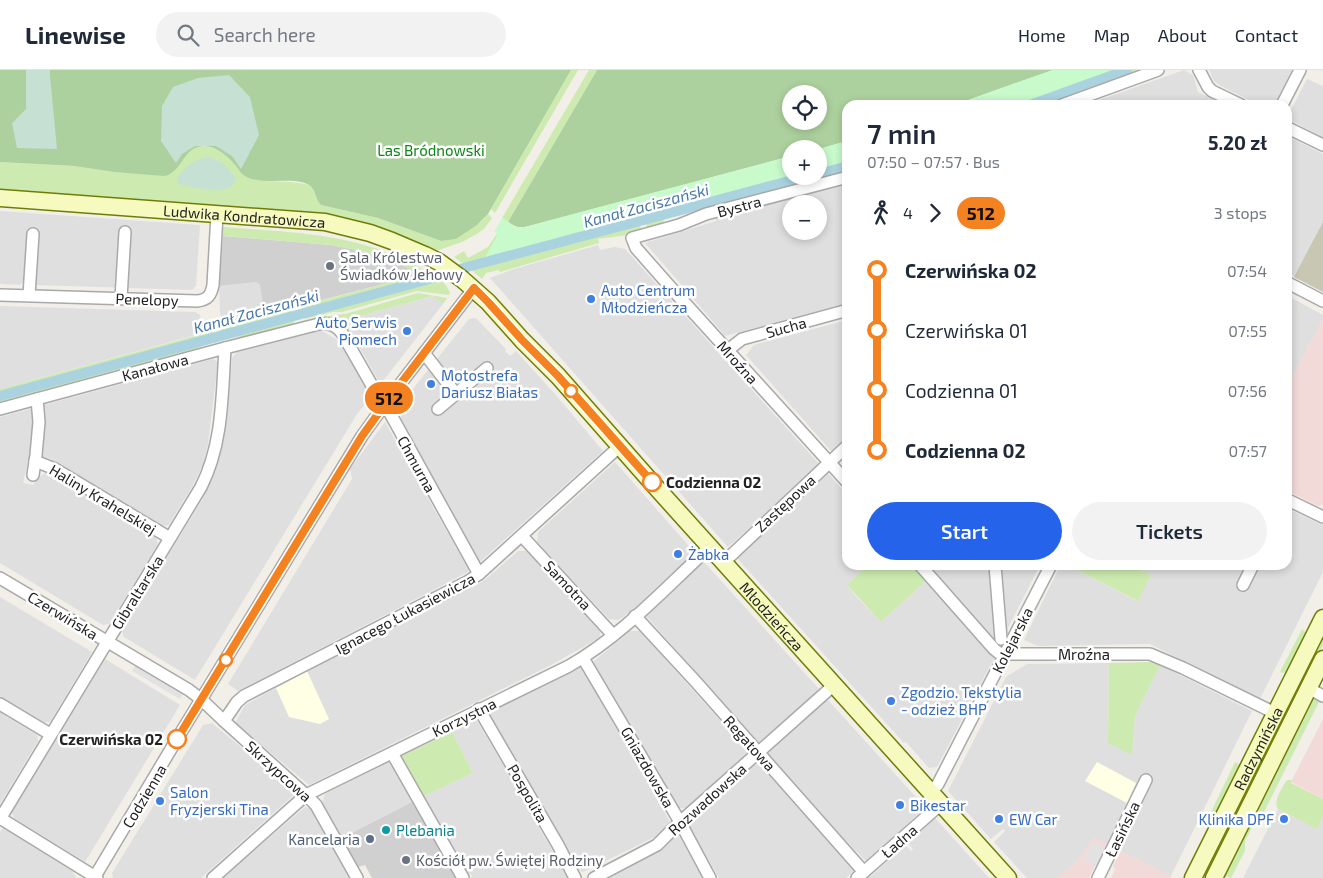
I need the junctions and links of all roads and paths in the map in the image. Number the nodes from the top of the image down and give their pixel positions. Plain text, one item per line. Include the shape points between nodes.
1 (1158, 70) edge
2 (1199, 70) edge
3 (1300, 70) edge
4 (1076, 100) edge
5 (1231, 100) edge
6 (1285, 100) edge
7 (1292, 130) edge
8 (1323, 145) edge
9 (842, 179) edge
10 (0, 198) edge
11 (217, 214) junction
12 (125, 232) dead end
13 (33, 234) dead end
14 (632, 238) joint
15 (468, 283) junction
16 (1292, 285) edge
17 (0, 295) edge
18 (29, 295) junction
19 (121, 298) junction
20 (1323, 301) edge
21 (842, 312) edge
22 (311, 326) joint
23 (225, 348) junction
24 (728, 350) junction
25 (424, 353) junction
26 (487, 368) dead end
27 (456, 394) junction
28 (37, 399) junction
29 (385, 404) junction
30 (0, 409) edge
31 (438, 409) dead end
32 (620, 446) junction
33 (842, 450) edge
34 (35, 461) junction
35 (829, 462) junction
36 (32, 474) dead end
37 (842, 476) edge
38 (1292, 502) edge
39 (1323, 517) edge
40 (522, 536) junction
41 (170, 538) junction
42 (710, 547) junction
43 (724, 562) junction
44 (924, 570) edge
45 (995, 570) edge
46 (1047, 570) edge
47 (1250, 570) edge
48 (479, 574) junction
49 (0, 578) edge
50 (1243, 585) dead end
51 (635, 616) junction
52 (1323, 618) edge
53 (613, 635) junction
54 (1001, 639) dead end
55 (106, 642) junction
56 (1005, 654) junction
57 (583, 658) junction
58 (1323, 659) edge
59 (834, 685) junction
60 (1308, 688) junction
61 (1323, 696) edge
62 (202, 700) junction
63 (0, 704) edge
64 (479, 709) junction
65 (1275, 713) junction
66 (224, 721) junction
67 (50, 734) junction
68 (392, 753) junction
69 (759, 753) junction
70 (1146, 780) dead end
71 (306, 795) junction
72 (936, 799) junction
73 (0, 818) edge
74 (680, 822) junction
75 (860, 875) edge
76 (95, 878) edge
77 (213, 878) edge
78 (357, 878) edge
79 (463, 878) edge
80 (575, 878) edge
81 (594, 878) edge
82 (710, 878) edge
83 (1008, 878) edge
84 (1098, 878) edge
85 (1193, 878) edge
86 (1214, 878) edge

1 - 4 street
2 - 5 street via 1208,88
3 - 6 street
7 - 8 street
9 - 14 street, Bystra via 706,214
10 - 11 main road, Ludwika Kondratowicza
11 - 15 main road, Ludwika Kondratowicza via 325,222 348,227 412,248
11 - 19 street, Penelopy via 213,285 207,298 197,301
12 - 19 street
13 - 18 street
14 - 24 street, Mroźna via 636,248
15 - 25 street, Codzienna
15 - 32 main road, Młodzieńcza
16 - 20 street
17 - 18 street, Penelopy
18 - 19 street, Penelopy
21 - 24 street, Sucha via 742,339
22 - 23 street, Kanałowa
22 - 29 street, Chmurna via 324,323 340,329
23 - 28 street, Kanałowa
23 - 41 street, Gibraltarska via 214,455 209,472
24 - 35 street, Mroźna
25 - 27 street
25 - 29 street, Codzienna
26 - 27 street
27 - 31 street
28 - 30 street, Kanałowa
28 - 34 street, Haliny Krahelskiej via 39,422
29 - 48 street, Chmurna
29 - 62 street, Codzienna via 362,436
32 - 40 street, Ignacego Łukasiewicza
32 - 42 main road, Młodzieńcza
33 - 35 street, Zastępowa
34 - 36 street, Haliny Krahelskiej
34 - 41 street, Haliny Krahelskiej via 55,468
35 - 37 street, Mroźna
35 - 43 street, Zastępowa
38 - 39 street
40 - 48 street, Ignacego Łukasiewicza
40 - 53 street, Samotna
41 - 55 street, Gibraltarska
42 - 43 main road, Młodzieńcza
42 - 51 street, Korzystna
43 - 59 main road, Młodzieńcza
44 - 56 street via 994,649
45 - 54 street
46 - 56 street, Kolejarska
47 - 50 street
48 - 66 street, Ignacego Łukasiewicza via 244,696
49 - 55 street, Czerwińska
51 - 53 street, Korzystna
51 - 69 street, Regatowa
52 - 65 main road, Radzymińska
53 - 57 street, Korzystna
55 - 62 street, Czerwińska
55 - 67 street, Gibraltarska
56 - 65 street, Mroźna via 1150,654
56 - 72 street, Kolejarska via 938,784
57 - 64 street, Korzystna
57 - 74 street, Gniazdowska
58 - 60 main road, Radzymińska
59 - 69 street, Rozwadowska
59 - 72 main road, Młodzieńcza
60 - 61 street
60 - 86 main road, Radzymińska
62 - 66 street, Skrzypcowa
62 - 76 street, Codzienna
63 - 67 street
64 - 68 street, Korzystna
64 - 80 street, Pospolita
65 - 85 main road, Radzymińska
66 - 71 street, Skrzypcowa
67 - 73 street, Gibraltarska
68 - 71 street, Korzystna
68 - 79 street
69 - 74 street, Rozwadowska
69 - 75 street, Regatowa
70 - 84 street, Łasińska
71 - 77 street, Korzystna
71 - 78 street, Skrzypcowa via 316,805
72 - 75 street, Ładna
72 - 83 main road, Młodzieńcza
73 - 76 street
74 - 81 street, Rozwadowska via 657,845
74 - 82 street, Gniazdowska

